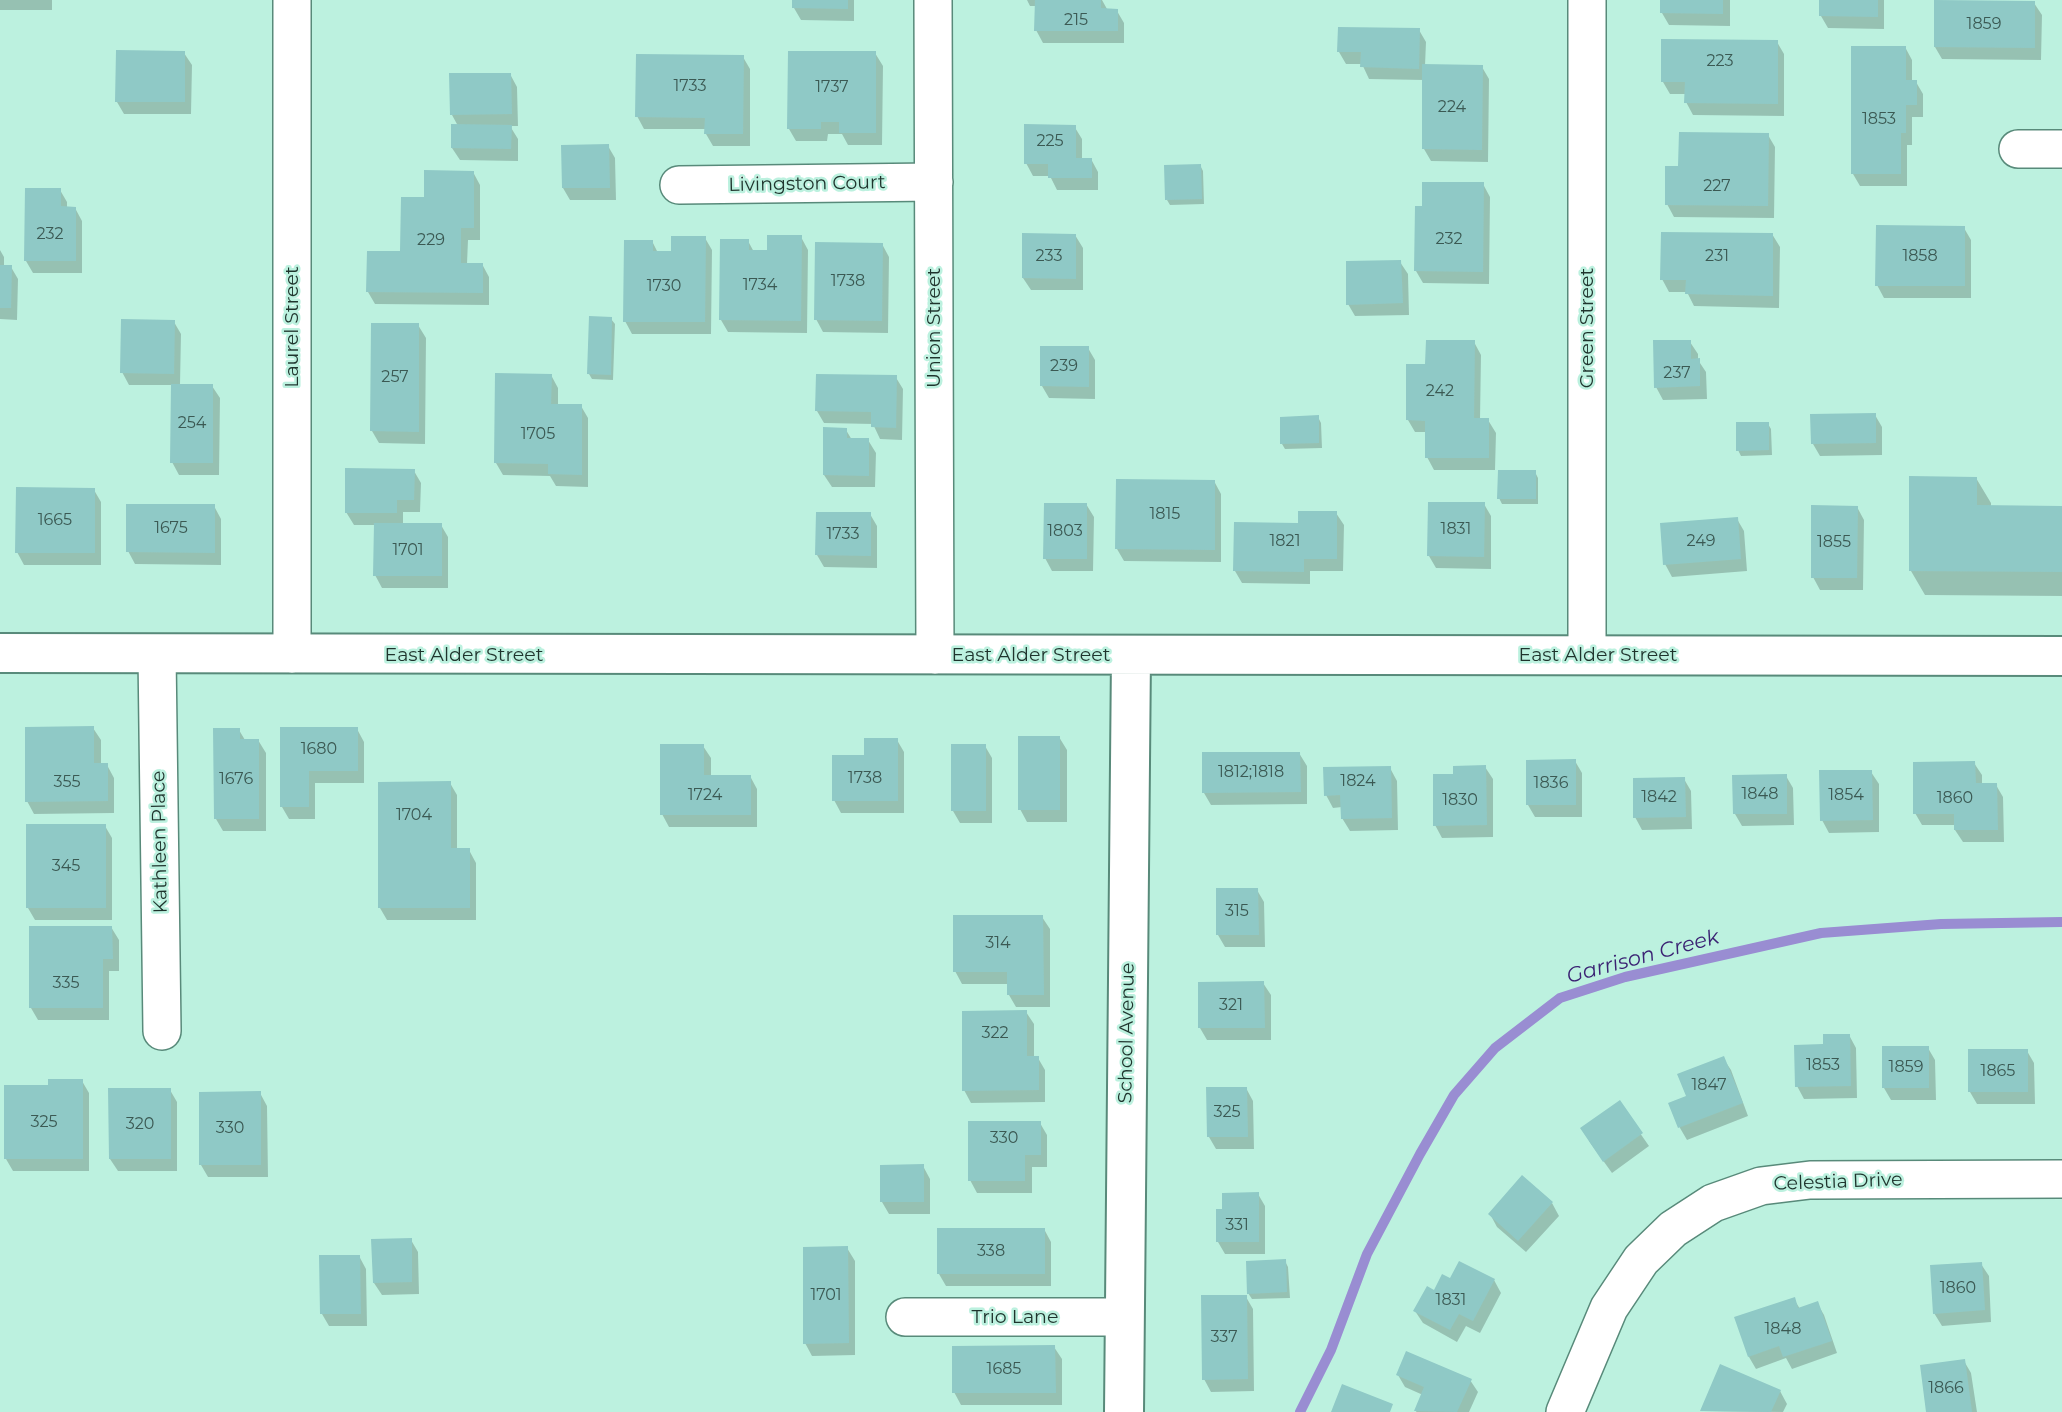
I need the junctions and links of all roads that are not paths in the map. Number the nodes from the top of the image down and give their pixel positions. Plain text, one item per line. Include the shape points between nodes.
1 (292, 0) edge
2 (933, 0) edge
3 (1587, 0) edge
4 (2018, 149) dead end
5 (2062, 149) edge
6 (934, 182) junction
7 (679, 185) dead end
8 (0, 653) edge
9 (157, 654) junction
10 (292, 654) junction
11 (935, 655) junction
12 (1131, 655) junction
13 (1587, 655) junction
14 (2062, 656) edge
15 (162, 1031) dead end
16 (2062, 1179) edge
17 (905, 1317) dead end
18 (1124, 1317) junction
19 (1124, 1412) edge
20 (1565, 1412) edge

1 - 10 street, Laurel Street
2 - 6 street, Union Street
3 - 13 street, Green Street
4 - 5 street
6 - 7 street, Livingston Court
6 - 11 street, Union Street
8 - 9 main road, East Alder Street
9 - 10 main road, East Alder Street
9 - 15 street, Kathleen Place
10 - 11 main road, East Alder Street
11 - 12 main road, East Alder Street
12 - 13 main road, East Alder Street
12 - 18 main road, School Avenue
13 - 14 main road, East Alder Street
16 - 20 street, Celestia Drive via 1810,1180 1761,1186 1713,1203 1673,1229 1641,1260 1609,1308
17 - 18 street, Trio Lane
18 - 19 main road, School Avenue

